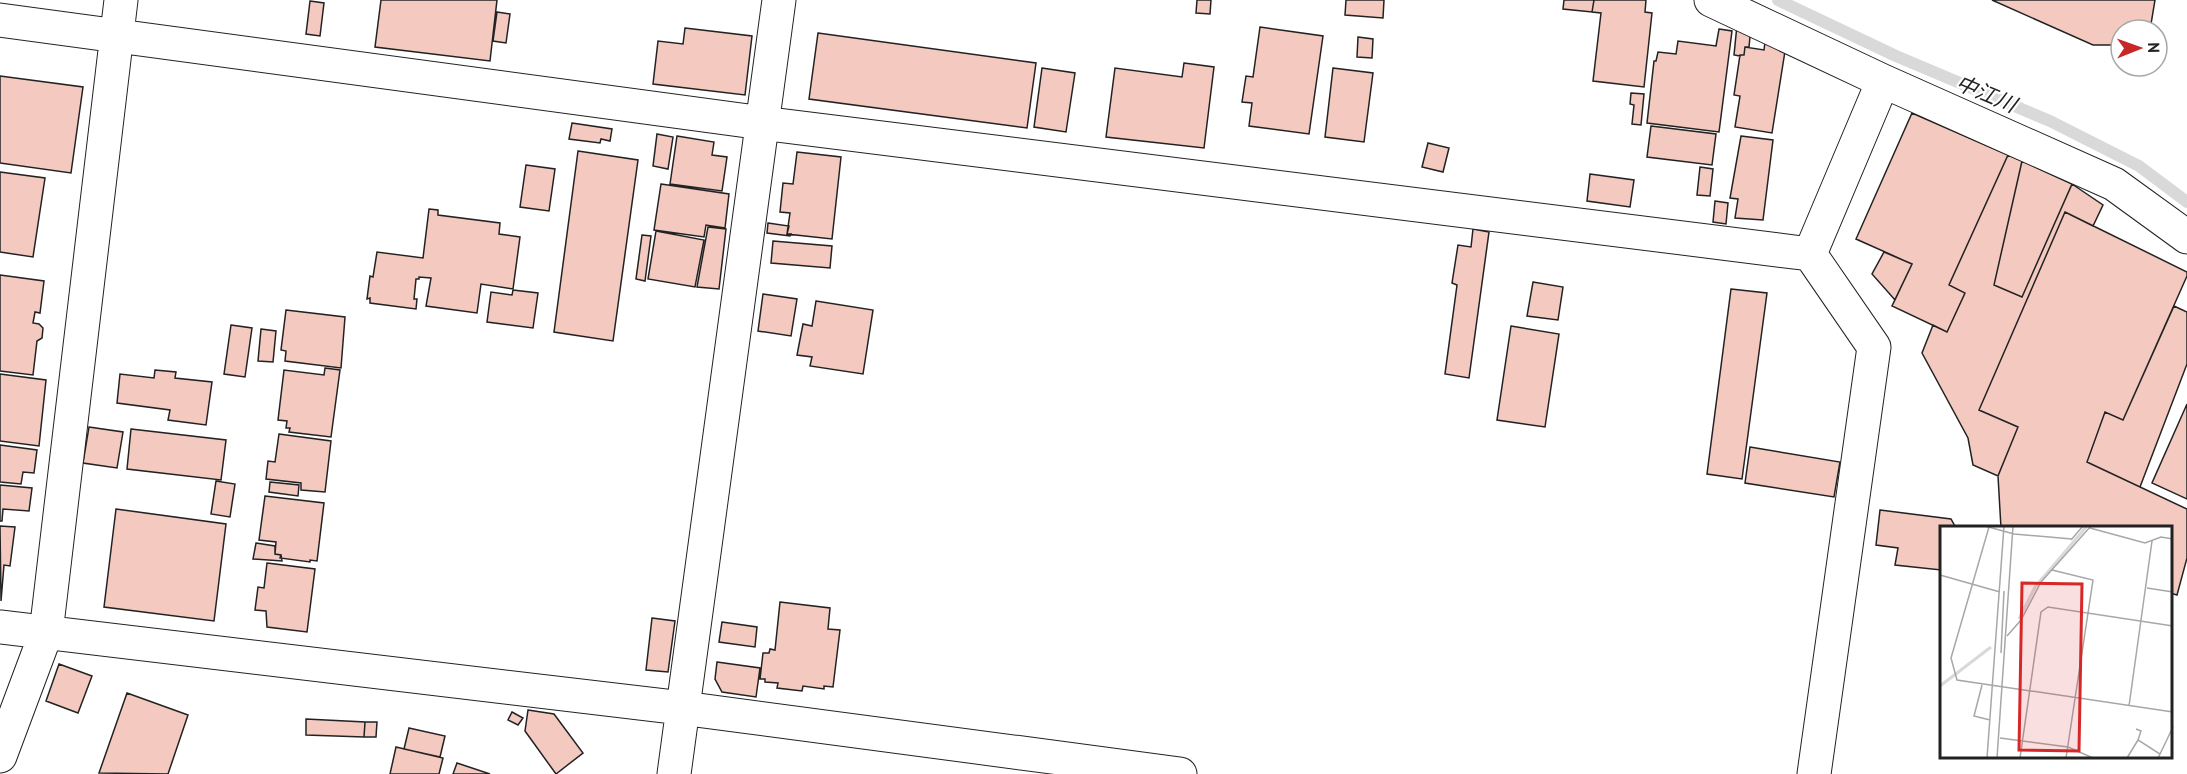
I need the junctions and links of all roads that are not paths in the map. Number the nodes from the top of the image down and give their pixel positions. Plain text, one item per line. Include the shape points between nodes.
1 (121, 0) edge
2 (779, 0) edge
3 (1711, 0) edge
4 (0, 20) edge
5 (117, 37) junction
6 (1883, 81) junction
7 (762, 123) junction
8 (2187, 237) edge
9 (1810, 254) junction
10 (0, 627) edge
11 (46, 633) junction
12 (682, 708) junction
13 (0, 756) edge
14 (674, 774) edge
15 (1180, 774) edge
16 (1814, 774) edge

1 - 5 street
2 - 7 street
3 - 6 street
4 - 5 street
5 - 7 street
5 - 11 street
6 - 8 street via 2114,184
6 - 9 street
7 - 9 street
7 - 12 street
9 - 16 street via 1874,347
10 - 11 street
11 - 12 street
11 - 13 street
12 - 14 street
12 - 15 street

